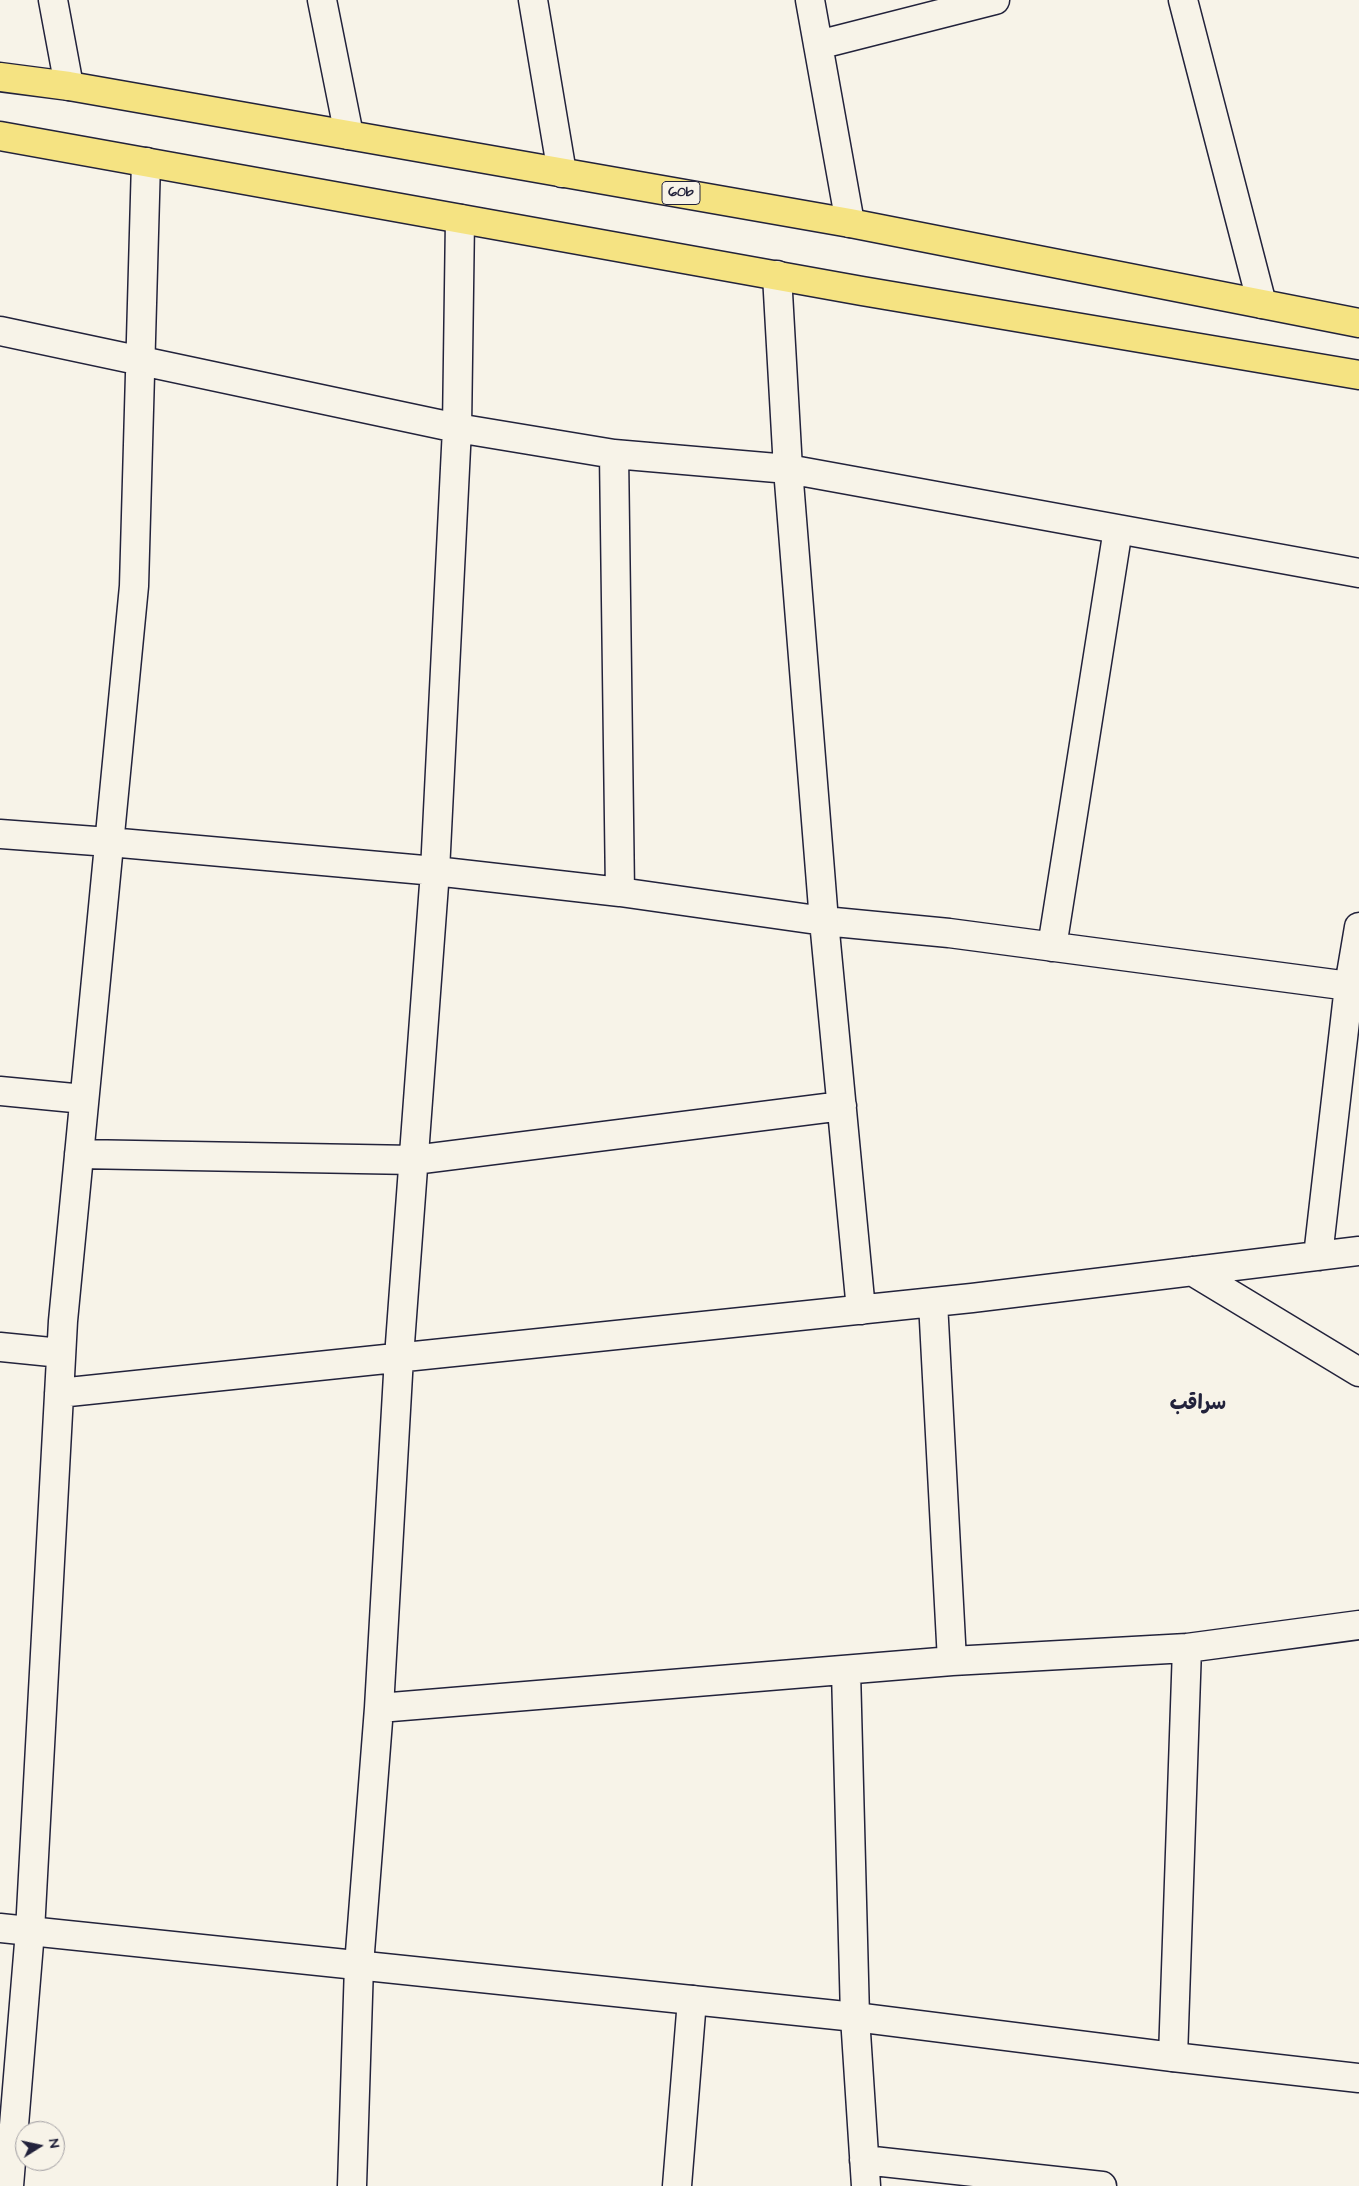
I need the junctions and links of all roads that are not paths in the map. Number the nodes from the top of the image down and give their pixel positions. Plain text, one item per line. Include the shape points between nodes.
1 (53, 0) edge
2 (322, 0) edge
3 (533, 0) edge
4 (810, 0) edge
5 (995, 0) edge
6 (1183, 0) edge
7 (818, 44) junction
8 (0, 77) edge
9 (70, 86) junction
10 (349, 135) junction
11 (0, 136) edge
12 (146, 162) junction
13 (562, 173) junction
14 (460, 218) junction
15 (850, 223) junction
16 (777, 276) junction
17 (1262, 304) junction
18 (1359, 323) edge
19 (0, 331) edge
20 (141, 362) junction
21 (1359, 375) edge
22 (457, 428) junction
23 (614, 454) junction
24 (788, 469) junction
25 (1118, 529) junction
26 (1359, 573) edge
27 (0, 834) edge
28 (108, 842) junction
29 (435, 871) junction
30 (620, 892) junction
31 (824, 921) junction
32 (1358, 933) edge
33 (1052, 947) junction
34 (1349, 986) junction
35 (0, 1091) edge
36 (84, 1098) junction
37 (842, 1106) junction
38 (79, 1154) junction
39 (414, 1160) junction
40 (1359, 1250) edge
41 (1318, 1256) junction
42 (1192, 1271) junction
43 (934, 1302) junction
44 (862, 1310) junction
45 (0, 1347) edge
46 (61, 1353) junction
47 (399, 1357) junction
48 (1359, 1372) edge
49 (59, 1393) junction
50 (1359, 1625) edge
51 (1186, 1648) junction
52 (952, 1661) junction
53 (846, 1671) junction
54 (379, 1708) junction
55 (0, 1928) edge
56 (30, 1931) junction
57 (359, 1965) junction
58 (692, 2000) junction
59 (855, 2017) junction
60 (1173, 2057) junction
61 (1359, 2078) edge
62 (865, 2173) edge
63 (9, 2186) edge
64 (352, 2186) edge
65 (677, 2186) edge
66 (1102, 2186) edge

1 - 9 street
2 - 10 street
3 - 13 street
4 - 7 street
5 - 7 street
6 - 17 street
7 - 15 street
8 - 9 main road, 60b
9 - 10 main road, 60b
10 - 13 main road, 60b
11 - 12 main road
12 - 14 main road
12 - 20 street
13 - 15 main road, 60b
14 - 16 main road
14 - 22 street
15 - 17 main road, 60b
16 - 21 main road
16 - 24 street
17 - 18 main road, 60b
19 - 20 street
20 - 22 street
20 - 28 street via 134,586
22 - 23 street
22 - 29 street
23 - 24 street
23 - 30 street
24 - 25 street
24 - 31 street
25 - 26 street
25 - 33 street
27 - 28 street
28 - 29 street
28 - 36 street
29 - 30 street
29 - 39 street
30 - 31 street
31 - 33 street
31 - 37 street
32 - 34 street
33 - 34 street
34 - 41 street
35 - 36 street
36 - 38 street
37 - 39 street
37 - 44 street
38 - 39 street
38 - 46 street
39 - 47 street
40 - 41 street
41 - 42 street
42 - 43 street
42 - 48 street
43 - 44 street
43 - 52 street
44 - 47 street
45 - 46 street
46 - 49 street
47 - 49 street
47 - 54 street
49 - 56 street
50 - 51 street
51 - 52 street
51 - 60 street
52 - 53 street
53 - 54 street
53 - 59 street
54 - 57 street
55 - 56 street
56 - 57 street
56 - 63 street
57 - 58 street
57 - 64 street
58 - 59 street
58 - 65 street
59 - 60 street
59 - 62 street
60 - 61 street
62 - 66 street

